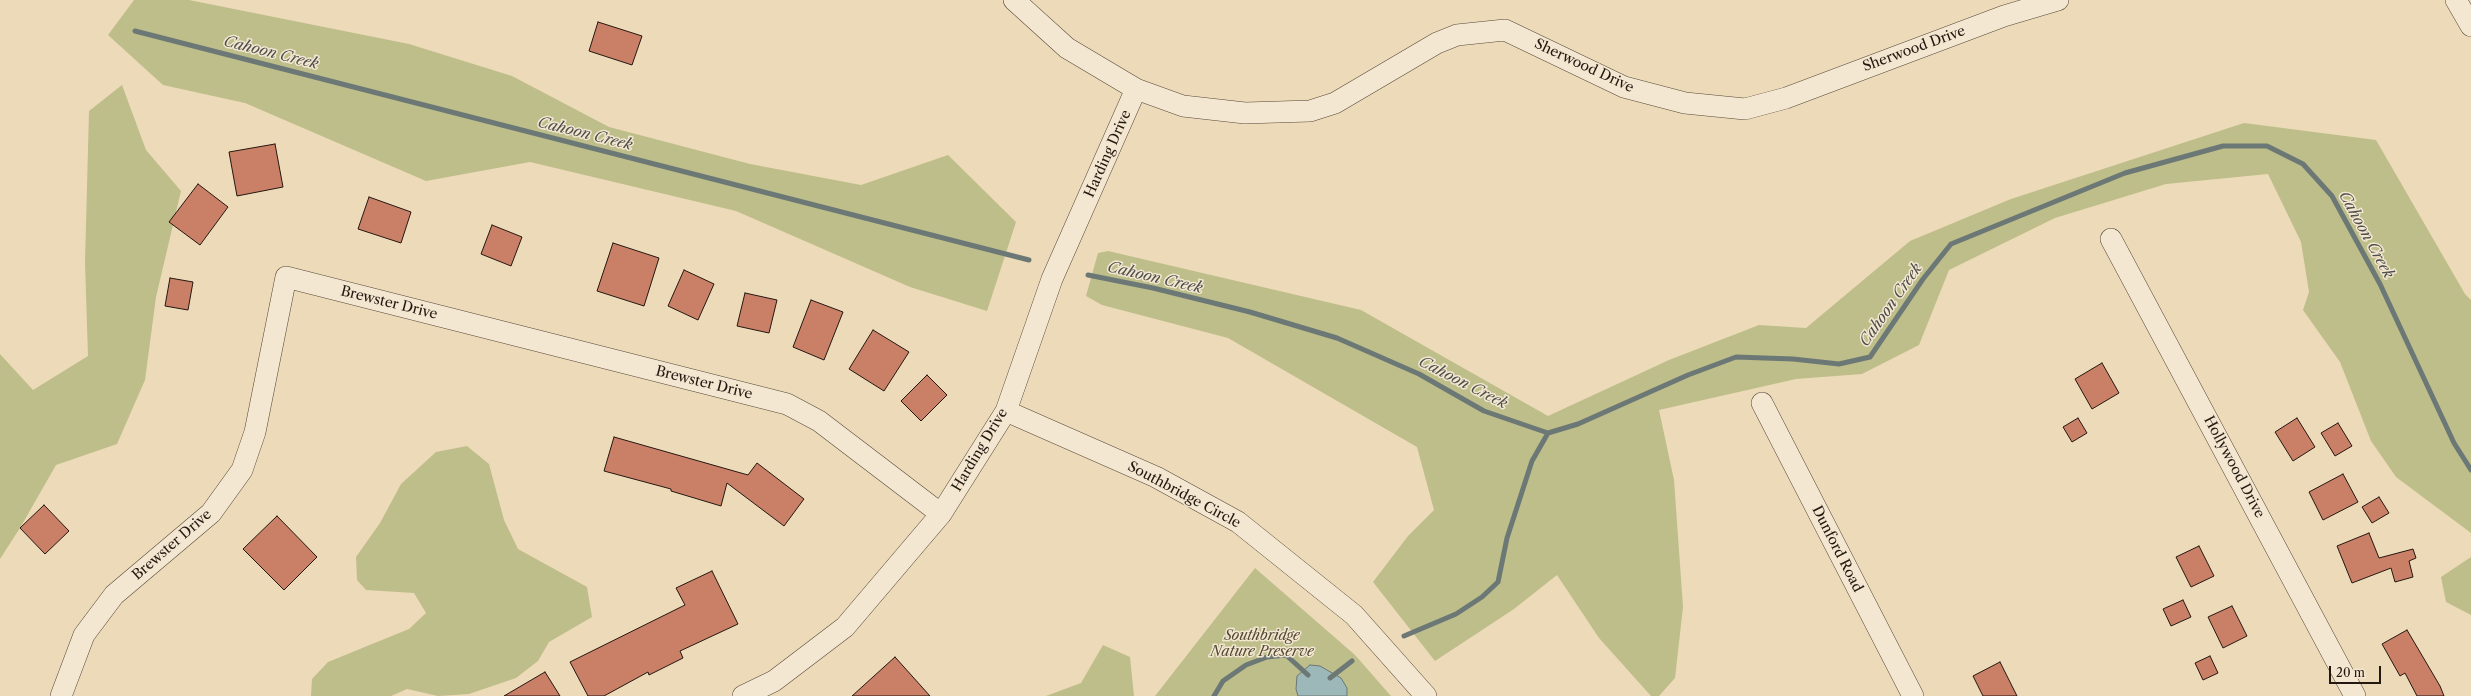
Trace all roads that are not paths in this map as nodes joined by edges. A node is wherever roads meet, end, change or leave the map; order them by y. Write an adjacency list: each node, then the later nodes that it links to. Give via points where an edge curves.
1 (1014, 0): 5 (street, Sherwood Drive, via 1067,48)
2 (2058, 0): 5 (street, Sherwood Drive, via 2004,16 1786,98 1745,109 1685,104 1624,87 1505,30 1457,35 1437,43 1335,103 1310,111 1245,113 1184,106)
3 (2456, 0): 4 (street)
4 (2471, 26)
5 (1136, 89): 8 (street, Harding Drive, via 1052,279)
6 (2111, 239): 14 (street, Hollywood Drive)
7 (1762, 403): 13 (street, Dunford Road)
8 (1006, 411): 9 (street, Harding Drive); 12 (street, Southbridge Circle, via 1156,477 1238,522 1354,615)
9 (941, 514): 10 (street, Brewster Drive, via 819,421 787,404 286,277 255,432 242,470 212,513 114,595 84,634); 11 (street, Harding Drive, via 844,627 774,681)
10 (61, 696)
11 (743, 696)
12 (1426, 696)
13 (1913, 696)
14 (2355, 696)

